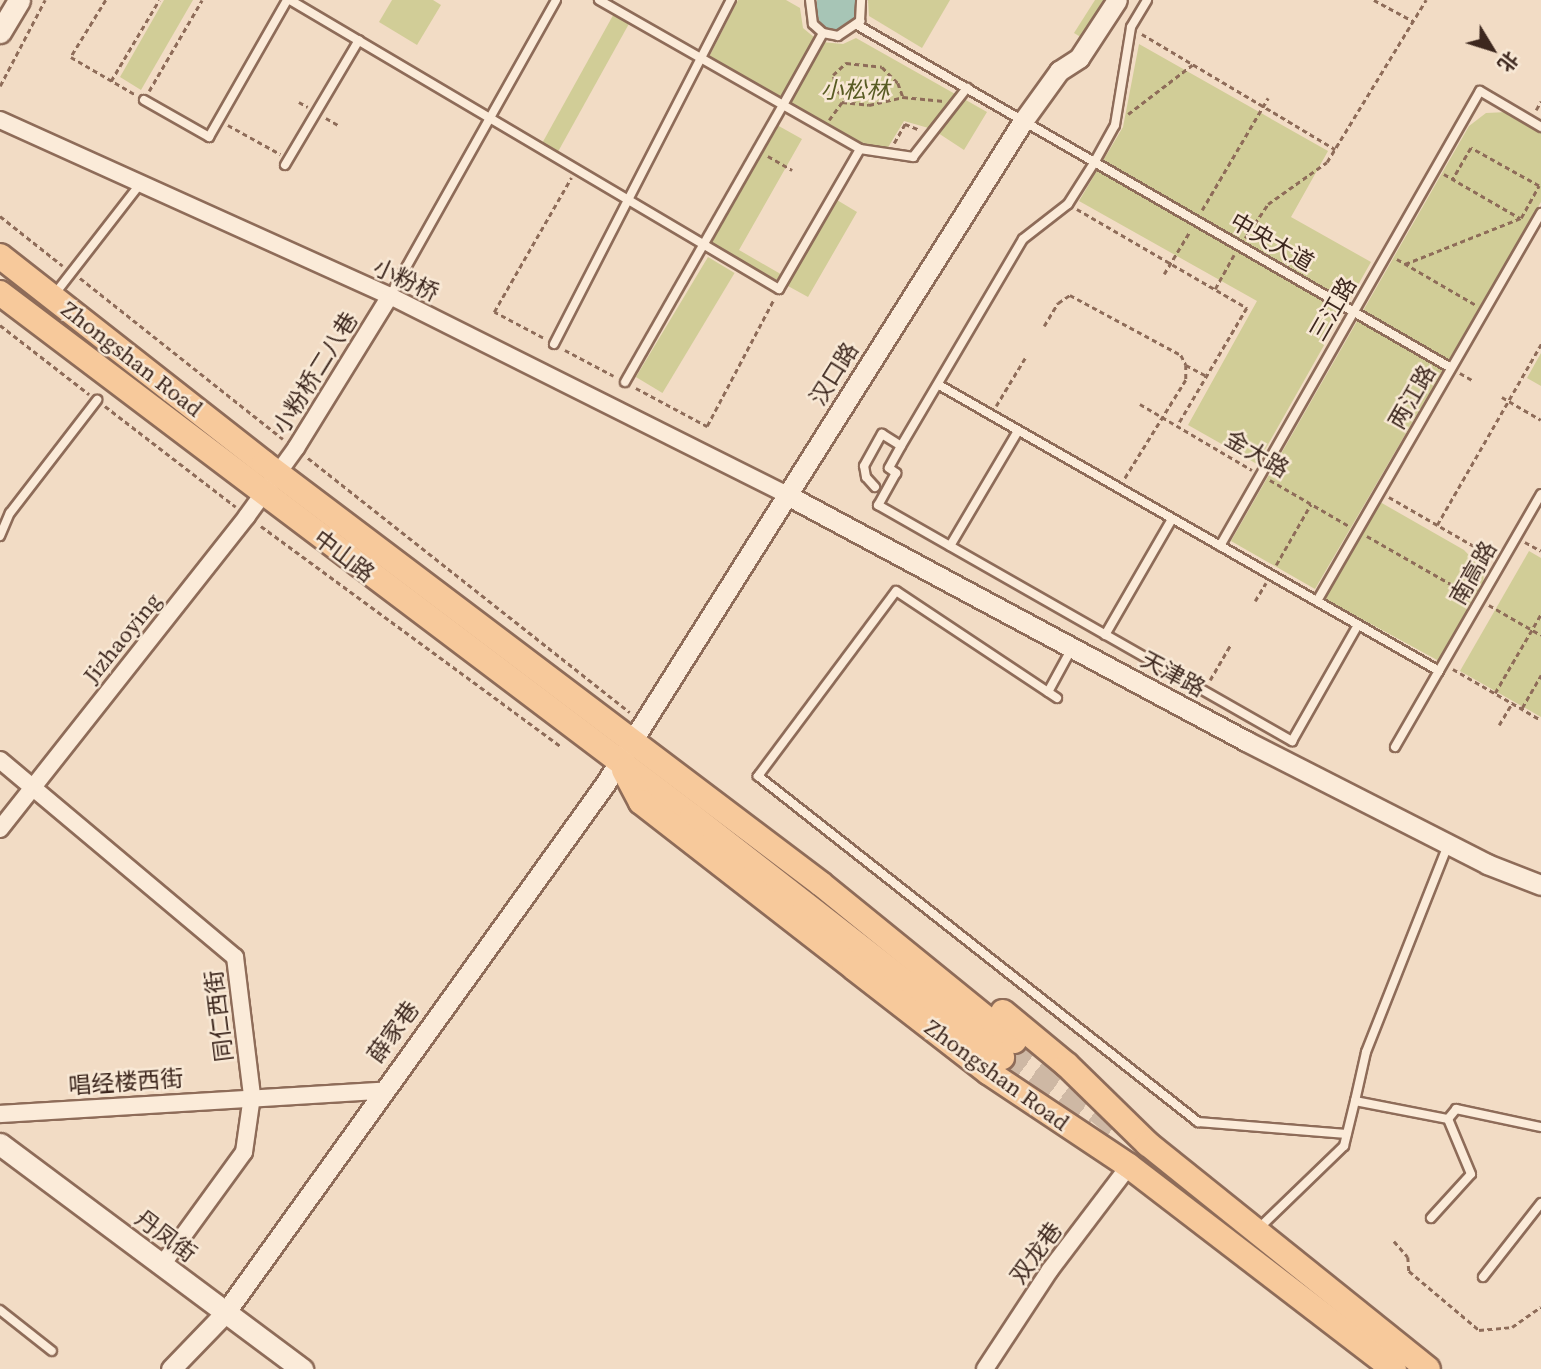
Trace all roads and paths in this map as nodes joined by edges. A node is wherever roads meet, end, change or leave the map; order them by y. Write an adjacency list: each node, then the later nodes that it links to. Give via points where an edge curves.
1 (19, 0): 18 (main road)
2 (45, 0): 25 (path)
3 (106, 0): 24 (path, via 71,57)
4 (159, 0): 24 (path)
5 (202, 0): 29 (path)
6 (289, 0): 21 (lane); 36 (lane)
7 (556, 0): 34 (lane)
8 (599, 0): 22 (lane)
9 (732, 0): 22 (lane)
10 (810, 0): 20 (lane, via 810,17)
11 (862, 0): 17 (lane)
12 (1117, 0): 37 (street, 汉口路, via 1079,58 1059,71)
13 (1147, 0): 19 (lane)
14 (1374, 0): 16 (path)
15 (1426, 0): 16 (path)
16 (1413, 21): 43 (path)
17 (857, 25): 20 (lane, via 843,35); 26 (lane, 中央大道)
18 (2, 26)
19 (1131, 27): 23 (path); 38 (lane)
20 (824, 33): 32 (lane)
21 (359, 40): 34 (lane); 46 (lane)
22 (702, 58): 32 (lane); 53 (lane)
23 (1193, 64): 33 (path); 38 (path)
24 (111, 81): 29 (path)
25 (0, 86)
26 (967, 88): 30 (lane); 37 (lane, 中央大道)
27 (903, 97): 30 (path); 31 (path, via 869,106); 31 (path, via 898,83 882,67 846,63 833,75 836,90)
28 (1268, 98): 33 (path)
29 (144, 100): 36 (lane, via 209,137)
30 (954, 102): 41 (lane)
31 (848, 103): 40 (path, via 842,102)
32 (783, 105): 40 (lane); 44 (lane)
33 (1263, 106): 43 (path); 58 (path)
34 (489, 117): 48 (lane); 71 (lane)
35 (0, 120): 52 (street, 小粉桥)
36 (219, 120): 46 (path)
37 (1023, 121): 47 (lane, 中央大道); 103 (street, 汉口路)
38 (1115, 125): 47 (lane)
39 (1541, 127): 49 (lane, 三江路, via 1480,91)
40 (824, 129): 42 (lane)
41 (933, 136): 45 (lane, via 914,157); 45 (path, via 905,124)
42 (860, 149): 45 (lane); 68 (lane)
43 (1335, 149): 61 (path, via 1327,162 1268,204)
44 (757, 150): 50 (path); 60 (lane)
45 (887, 155)
46 (287, 162)
47 (1094, 163): 54 (lane); 58 (lane, 中央大道)
48 (577, 169): 53 (lane); 78 (path, via 494,312)
49 (1436, 169): 51 (path); 62 (lane, 三江路)
50 (793, 170)
51 (1453, 179): 57 (path); 57 (path, via 1471,148 1539,186)
52 (140, 184): 66 (lane); 71 (street, 小粉桥)
53 (628, 200): 60 (lane); 78 (lane)
54 (1068, 204): 64 (path); 85 (lane, via 1023,239)
55 (1541, 213): 59 (lane, 两江路)
56 (0, 216): 66 (path)
57 (1521, 218): 59 (path); 65 (path)
58 (1196, 220): 61 (lane, 中央大道); 64 (path)
59 (1534, 226): 73 (lane, 两江路)
60 (704, 244): 68 (lane); 84 (lane)
61 (1240, 246): 69 (path); 74 (lane, 中央大道)
62 (1387, 254): 65 (path); 74 (lane, 三江路)
63 (0, 256): 72 (main road, Zhongshan Road)
64 (1171, 263): 67 (path); 69 (path)
65 (1405, 264): 73 (path)
66 (72, 272): 72 (lane); 96 (path)
67 (1164, 274)
68 (779, 289): 84 (path, via 707,426)
69 (1214, 289): 83 (path, via 1247,308)
70 (0, 292): 76 (lane)
71 (390, 296): 96 (street, 小粉桥二八巷); 103 (street, 小粉桥)
72 (52, 297): 97 (main road, Zhongshan Road)
73 (1485, 310): 82 (lane, 两江路)
74 (1354, 312): 82 (lane, 中央大道); 98 (lane, 三江路)
75 (0, 325): 87 (path)
76 (43, 326): 102 (main road)
77 (1044, 326): 81 (path, via 1058,303 1070,295 1181,355)
78 (554, 344): 84 (path)
79 (1541, 344): 88 (path)
80 (1025, 358): 90 (path)
81 (1186, 365): 83 (path); 91 (path, via 1186,380)
82 (1451, 368): 109 (lane, 两江路)
83 (1207, 376): 93 (path)
84 (625, 382)
85 (939, 386): 90 (lane); 95 (lane)
86 (1502, 397): 88 (path)
87 (97, 400): 106 (path); 110 (lane, via 10,513)
88 (1508, 401): 92 (path); 108 (path)
89 (1140, 404): 91 (path, 金大路)
90 (991, 415): 94 (lane)
91 (1163, 418): 93 (path, 金大路); 100 (path)
92 (1541, 420)
93 (1178, 426): 98 (path, 金大路)
94 (1018, 431): 100 (lane); 112 (lane)
95 (901, 446): 99 (lane, via 882,434 864,466); 112 (lane, via 888,468 896,473 878,505)
96 (296, 448): 97 (street, 小粉桥二八巷); 138 (path)
97 (271, 468): 102 (street, Jizhaoying); 143 (main road, Zhongshan Road)
98 (1261, 475): 105 (path, 金大路); 113 (lane, 三江路)
99 (875, 487)
100 (1119, 488): 107 (lane)
101 (1541, 494): 116 (lane, 南高路)
102 (262, 495): 106 (street, Jizhaoying); 143 (lane)
103 (787, 495): 128 (street, 天津路); 143 (street, 汉口路)
104 (1390, 498): 108 (path)
105 (1311, 504): 109 (path, 金大路); 117 (path)
106 (247, 516): 141 (path); 146 (street, Jizhaoying)
107 (1172, 519): 113 (lane); 125 (lane)
108 (1437, 525): 116 (path)
109 (1357, 531): 119 (lane, 两江路)
110 (0, 536)
111 (1366, 536): 120 (path)
112 (950, 546): 125 (lane)
113 (1220, 546): 117 (lane)
114 (1532, 546): 115 (path)
115 (1541, 551)
116 (1502, 562): 120 (lane, 南高路)
117 (1270, 575): 118 (path); 119 (lane)
118 (1255, 601)
119 (1317, 601): 123 (lane)
120 (1483, 602): 130 (lane, 南高路)
121 (1493, 607): 124 (path)
122 (1541, 614): 124 (path)
123 (1358, 625): 130 (lane); 132 (lane, via 1292,741)
124 (1532, 629): 126 (path); 134 (path)
125 (1105, 635): 132 (lane)
126 (1541, 635)
127 (1231, 643): 132 (path)
128 (1072, 648): 133 (lane); 148 (street, 天津路)
129 (1450, 668): 134 (path)
130 (1439, 671): 142 (lane, 南高路)
131 (1541, 675): 137 (path)
132 (1204, 691)
133 (1048, 692): 135 (lane); 156 (lane, via 896,591 758,776 1198,1122)
134 (1495, 694): 136 (path)
135 (1057, 698)
136 (1512, 703): 137 (path); 140 (path)
137 (1521, 709): 139 (path)
138 (635, 715)
139 (1541, 720)
140 (1499, 725)
141 (561, 746)
142 (1395, 747)
143 (625, 751): 143 (main road, via 821,884 1008,1049 692,816); 145 (street, 汉口路); 158 (lane, via 641,802 988,1072); 161 (main road, via 676,759 903,930 1067,1065 1148,1144)
144 (0, 760): 146 (street, 同仁西街)
145 (605, 784): 150 (street, 薛家巷)
146 (32, 787): 147 (street, Jizhaoying); 151 (street, 同仁西街, via 235,957)
147 (0, 829)
148 (1448, 845): 149 (street, 天津路); 152 (lane, via 1366,1052)
149 (1541, 885)
150 (381, 1091): 151 (street, 唱经楼西街); 167 (street, 薛家巷)
151 (252, 1096): 153 (street, 唱经楼西街); 163 (street, 同仁西街, via 244,1152)
152 (1354, 1101): 154 (lane); 156 (lane)
153 (0, 1114)
154 (1448, 1119): 155 (lane, via 1456,1109); 160 (lane, via 1471,1174)
155 (1541, 1127)
156 (1347, 1134): 161 (lane, via 1345,1146)
157 (0, 1144): 163 (main road, 丹凤街)
158 (1129, 1166): 171 (street, 双龙巷); 172 (lane)
159 (1541, 1203): 164 (lane)
160 (1431, 1218)
161 (1256, 1231): 173 (main road)
162 (1394, 1241): 165 (path, via 1408,1256 1409,1271 1479,1330 1512,1327)
163 (162, 1265): 167 (main road, 丹凤街)
164 (1483, 1277)
165 (1541, 1307)
166 (0, 1310): 168 (lane)
167 (225, 1313): 169 (street, 薛家巷); 170 (main road, 丹凤街)
168 (52, 1350)
169 (171, 1369)
170 (302, 1369)
171 (985, 1369)
172 (1394, 1369)
173 (1428, 1369)

